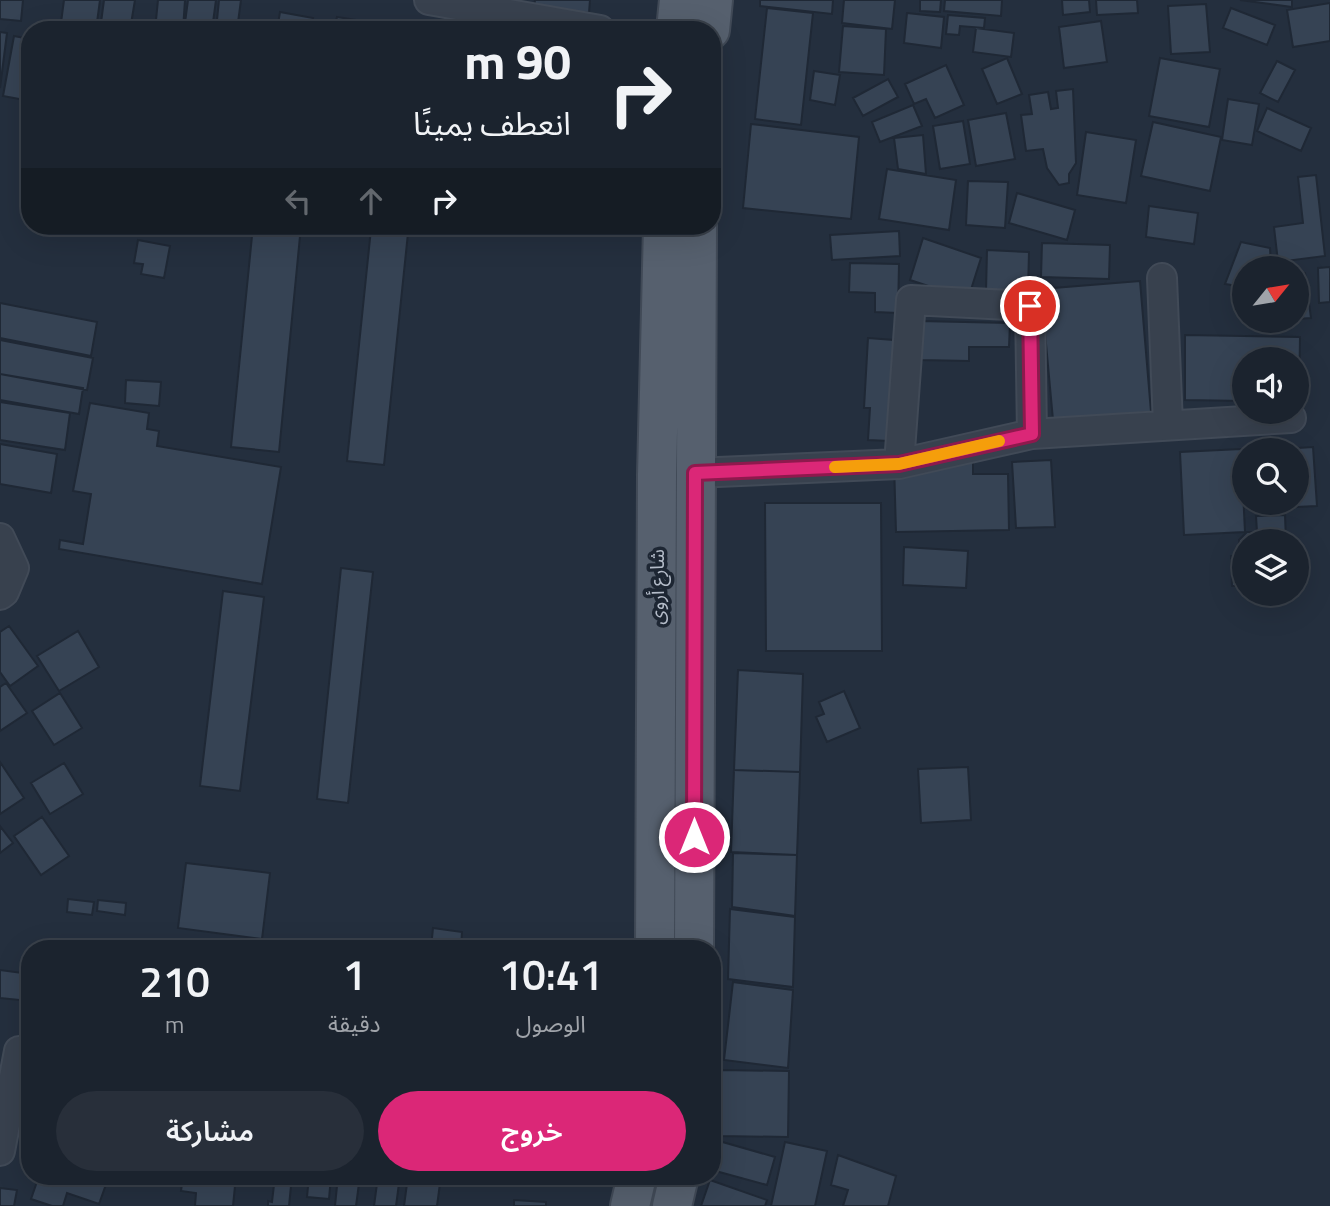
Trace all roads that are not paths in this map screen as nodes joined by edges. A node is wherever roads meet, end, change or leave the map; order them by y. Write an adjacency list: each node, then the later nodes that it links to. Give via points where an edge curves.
1 (429, 0): 4 (street)
2 (679, 0): 5 (main road)
3 (713, 0): 6 (main road)
4 (549, 21)
5 (677, 21)
6 (711, 21)
7 (663, 235): 15 (main road, شارع أروى)
8 (697, 235): 14 (main road, شارع أروى)
9 (1162, 278): 11 (street)
10 (1232, 421): 11 (street)
11 (1168, 425): 12 (street)
12 (1032, 434): 13 (street); 13 (street, via 1030,306 911,300)
13 (899, 464): 14 (street)
14 (695, 473): 15 (main road); 19 (main road, شارع أروى)
15 (657, 475): 18 (main road, شارع أروى)
16 (0, 538): 17 (street, via 14,568)
17 (0, 595)
18 (655, 940)
19 (694, 940)
20 (16, 1051): 21 (street)
21 (2, 1120): 22 (street)
22 (0, 1151)
23 (635, 1185): 25 (main road)
24 (677, 1185): 26 (main road)
25 (630, 1206)
26 (672, 1206)

